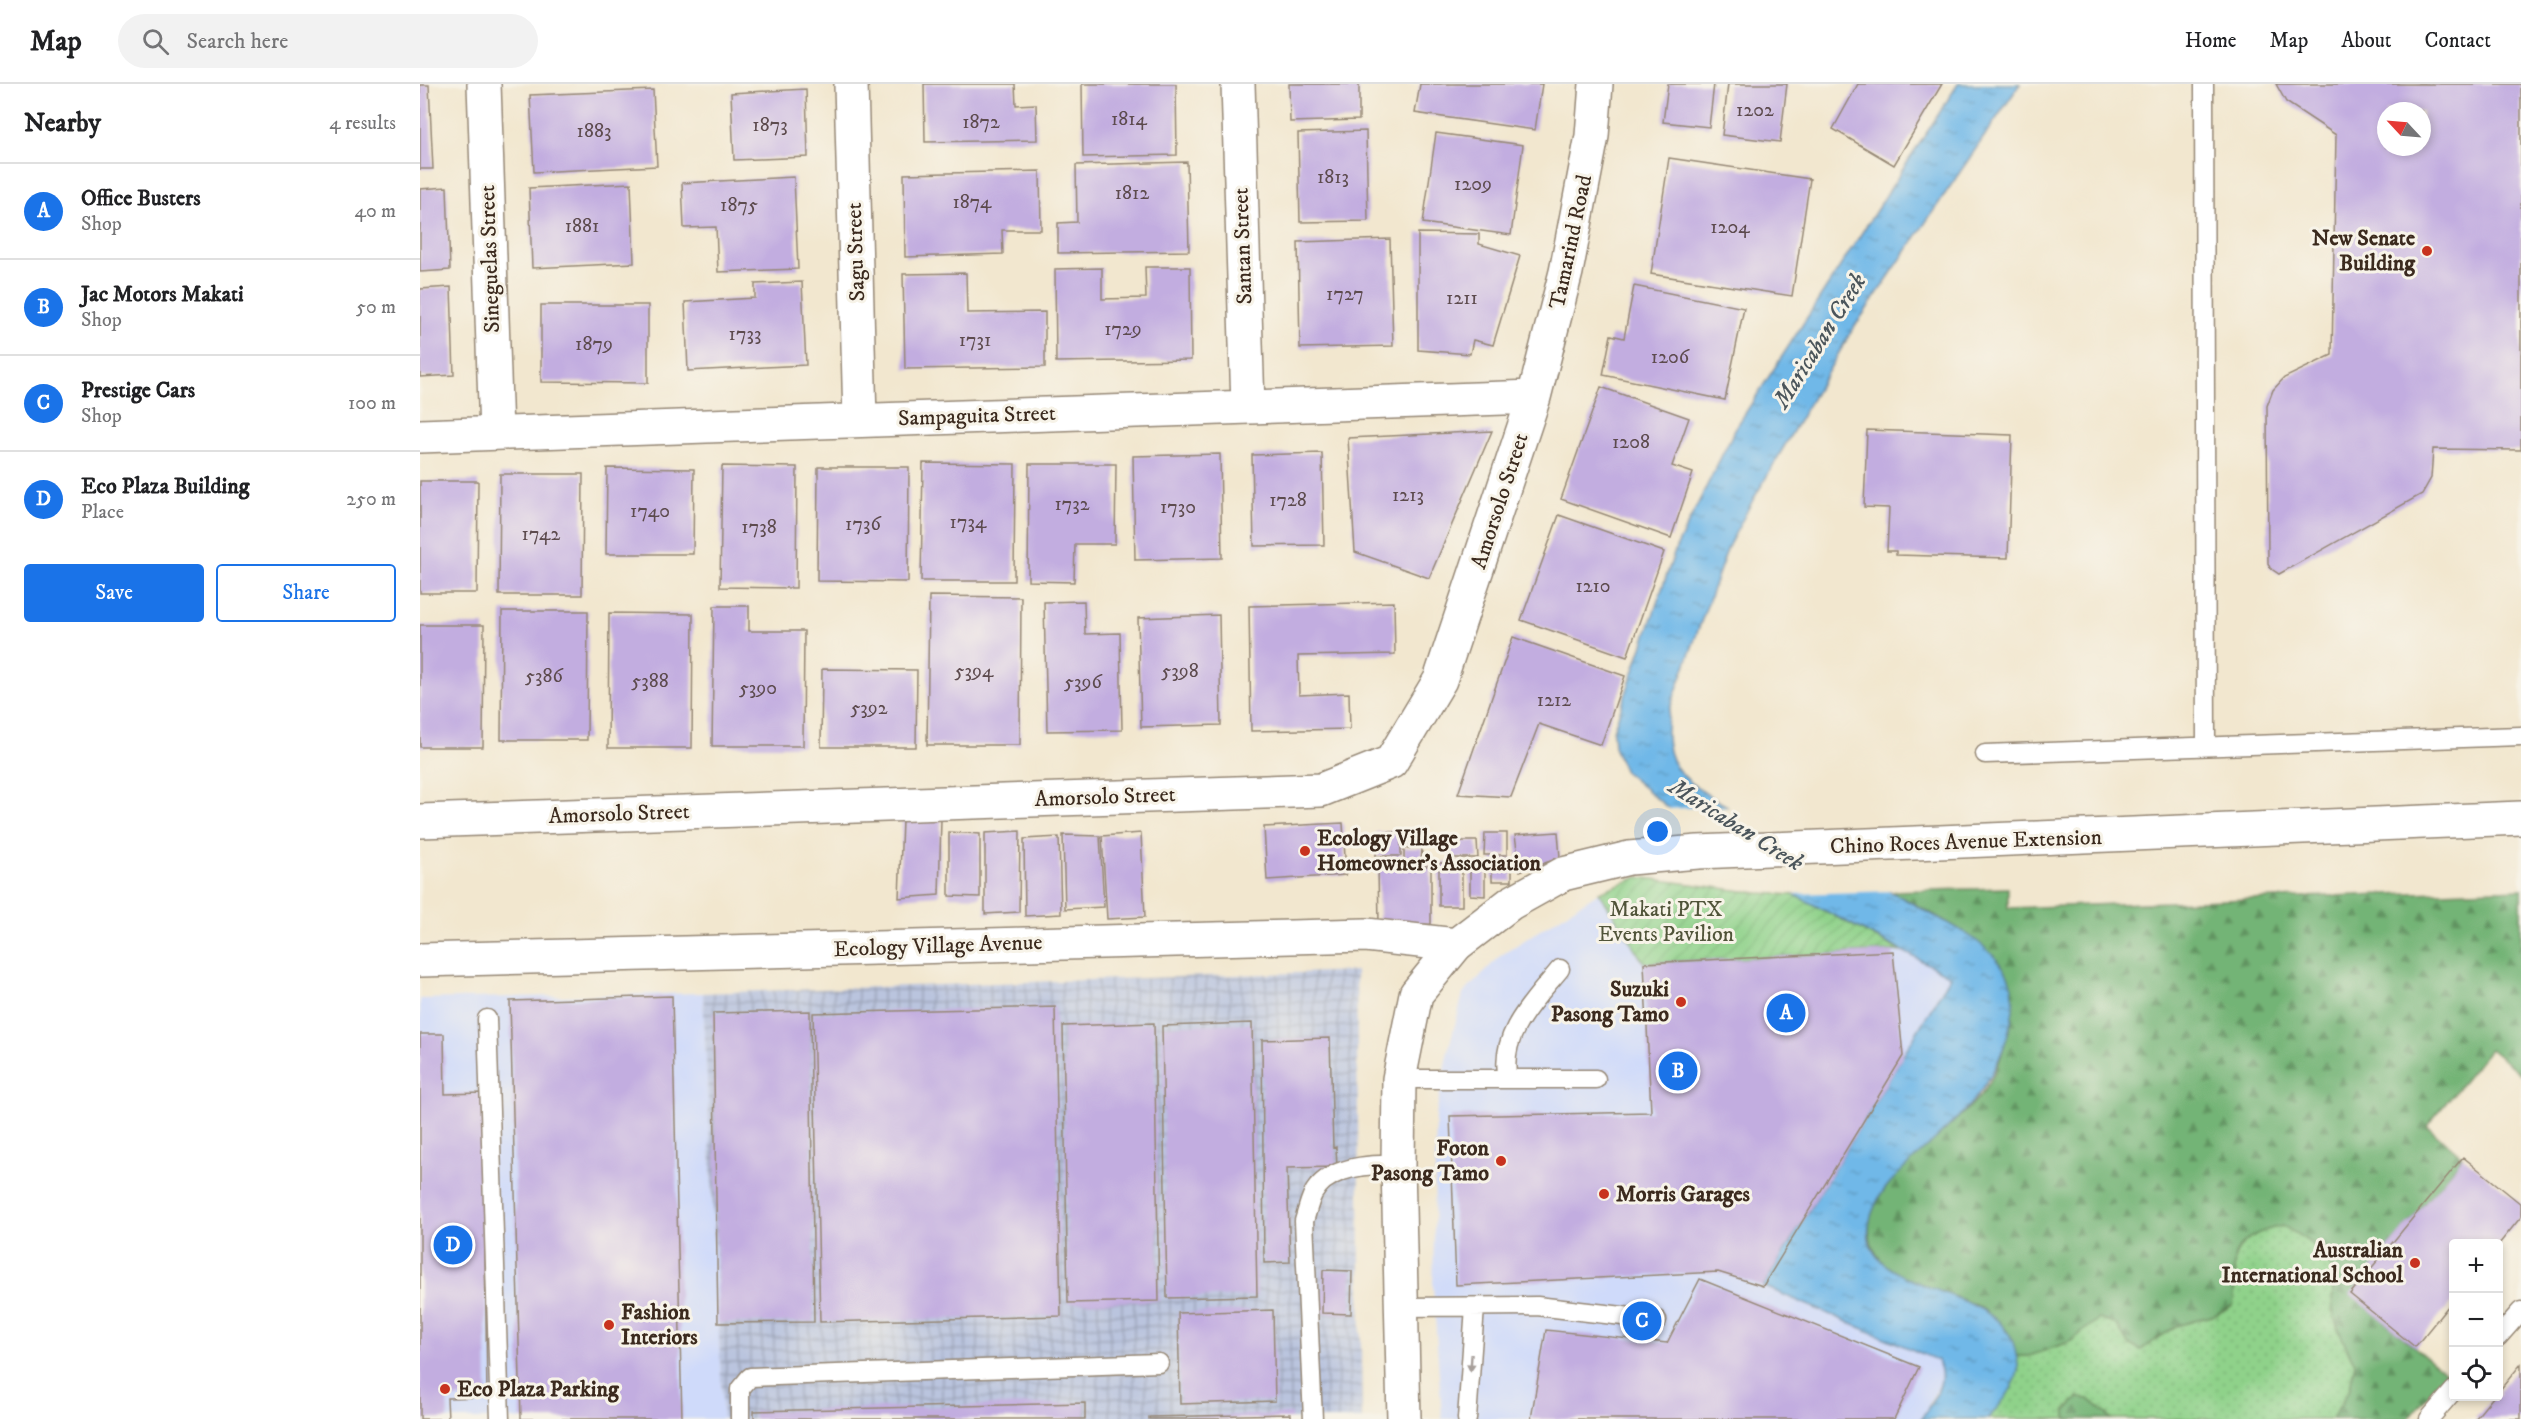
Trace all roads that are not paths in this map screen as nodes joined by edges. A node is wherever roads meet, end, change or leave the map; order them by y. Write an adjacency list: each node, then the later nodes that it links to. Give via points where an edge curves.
1 (484, 84): 9 (street, Sineguelas Street)
2 (851, 84): 8 (street, Sagu Street)
3 (1238, 84): 7 (street, Santan Street)
4 (1596, 84): 6 (street, Tamarind Road, via 1592,136 1566,272)
5 (2204, 84): 12 (lane)
6 (1534, 397): 7 (street, Sampaguita Street); 15 (street, Amorsolo Street, via 1440,680 1391,762 1321,790)
7 (1248, 407): 8 (street, Sampaguita Street)
8 (860, 420): 9 (street, Sampaguita Street)
9 (496, 433): 10 (street, Sampaguita Street)
10 (420, 436)
11 (2521, 736): 12 (lane)
12 (2206, 746): 13 (lane)
13 (1985, 754)
14 (2521, 818): 16 (street, Chino Roces Avenue Extension, via 1629,858 1563,874 1511,903)
15 (420, 821)
16 (1456, 945): 17 (street, Ecology Village Avenue, via 1366,935); 20 (street, Chino Roces Avenue Extension, via 1416,994)
17 (420, 960)
18 (1560, 969): 21 (lane, via 1524,1012 1512,1035 1506,1050)
19 (487, 1019): 31 (lane)
20 (1399, 1079): 21 (lane); 23 (street, Chino Roces Avenue Extension)
21 (1508, 1079): 22 (lane)
22 (1596, 1079)
23 (1398, 1165): 24 (street, Chino Roces Avenue Extension); 33 (lane, via 1362,1165 1335,1174 1314,1192 1304,1221)
24 (1401, 1307): 25 (lane); 34 (street, Chino Roces Avenue Extension)
25 (1475, 1307): 27 (lane, via 1537,1306); 35 (lane, one-way to 35)
26 (2521, 1311): 28 (lane)
27 (1657, 1320)
28 (2503, 1332)
29 (1158, 1363): 32 (lane, via 750,1377 740,1389)
30 (2449, 1396): 36 (lane)
31 (500, 1419)
32 (740, 1419)
33 (1313, 1419)
34 (1404, 1419)
35 (1467, 1419)
36 (2429, 1419)

